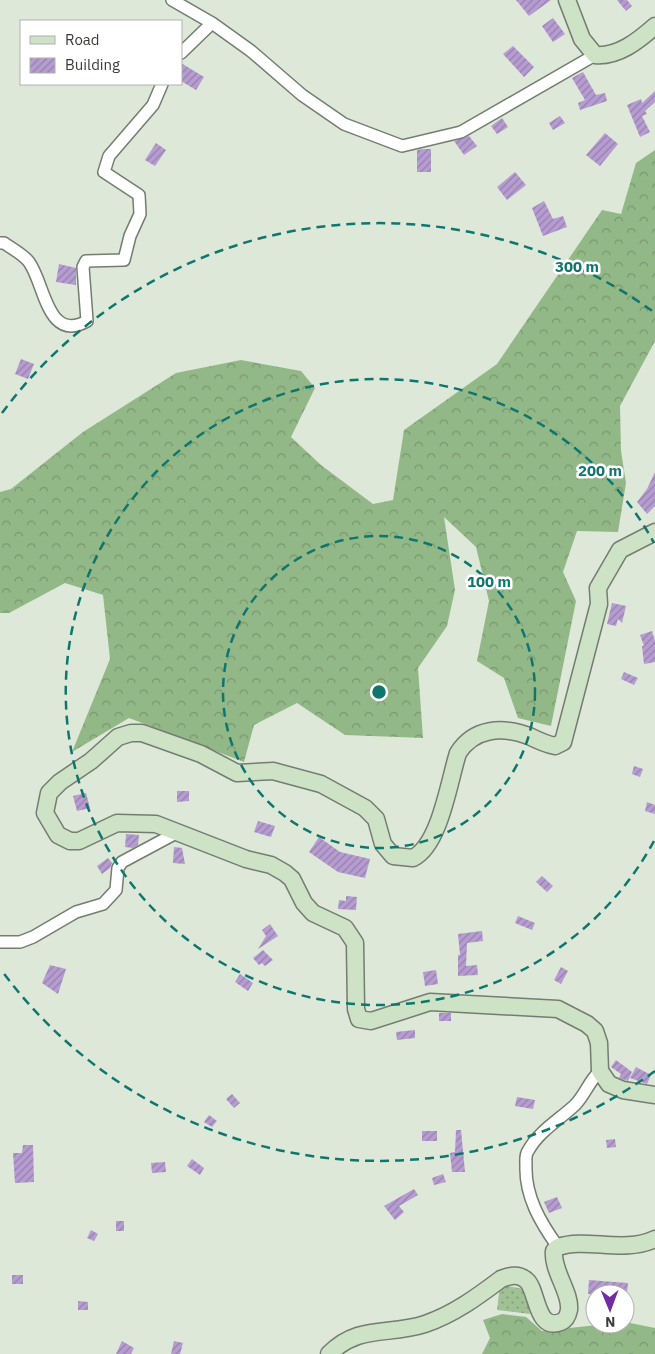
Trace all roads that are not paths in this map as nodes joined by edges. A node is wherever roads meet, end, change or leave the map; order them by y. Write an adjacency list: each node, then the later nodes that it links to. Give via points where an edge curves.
1 (172, 0): 3 (street)
2 (567, 0): 6 (main road, via 582,39)
3 (212, 23): 5 (street); 6 (street, via 344,124 402,146 461,132)
4 (655, 26): 6 (main road, via 639,40 617,52)
5 (182, 52)
6 (595, 55)
7 (162, 85): 8 (street, via 153,105 104,166 108,177 139,196 140,214 124,260 86,260 83,267 87,321 78,326 57,321 29,261)
8 (0, 243)
9 (655, 532): 10 (main road, via 620,550 598,588 599,604 563,742 555,746 509,730 490,730 464,743 458,753 435,831 421,854 404,859 393,856 383,844 376,819 365,808 321,784 273,772 237,773 201,754 142,733 118,737 60,782 49,793 45,803 49,822 58,835 70,840 79,841 117,823 156,824)
10 (178, 832): 11 (street, via 122,862 118,868 116,890 103,904 76,912 20,942); 12 (main road, via 246,859 272,865 292,879 313,914 345,928 355,943 359,1019 372,1021 430,1002 558,1009 587,1024 595,1032 599,1043)
11 (0, 942)
12 (600, 1071): 13 (main road, via 609,1084 622,1090); 15 (street, via 577,1103 539,1136 526,1152 531,1201)
13 (655, 1095)
14 (655, 1239): 15 (main road, via 630,1246)
15 (558, 1247): 16 (main road, via 554,1251 554,1261 569,1305 568,1316 562,1321 554,1323 545,1319 529,1283 518,1276 510,1276 451,1314 398,1331 355,1335)
16 (329, 1354)

